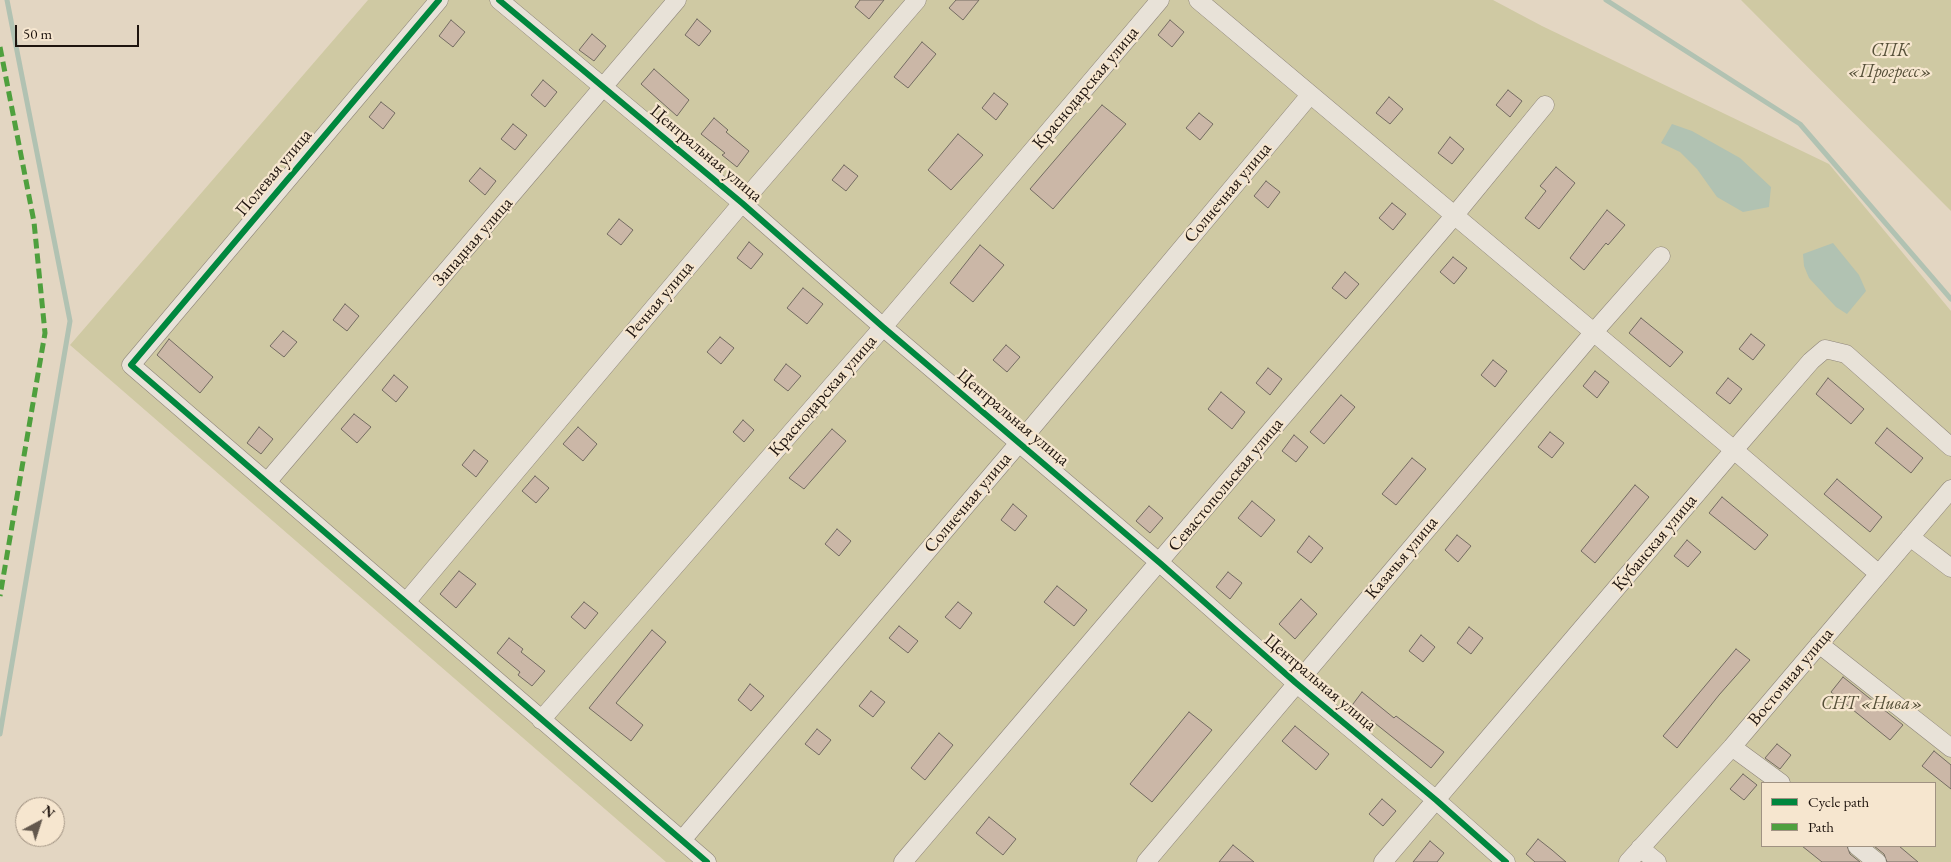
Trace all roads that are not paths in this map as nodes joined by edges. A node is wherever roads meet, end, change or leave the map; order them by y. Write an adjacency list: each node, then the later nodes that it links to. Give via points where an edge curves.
1 (439, 0): 18 (street, Полевая улица, via 131,365)
2 (499, 0): 7 (street, Центральная улица)
3 (677, 0): 7 (street, Западная улица)
4 (917, 0): 10 (street, Речная улица)
5 (1160, 0): 13 (street, Краснодарская улица)
6 (1198, 0): 8 (street)
7 (604, 89): 10 (street, Центральная улица); 18 (street, Западная улица)
8 (1310, 95): 11 (street); 15 (street, Солнечная улица)
9 (1545, 105): 11 (street, Севастопольская улица)
10 (742, 203): 13 (street, Центральная улица); 24 (street, Речная улица)
11 (1454, 216): 14 (street); 21 (street, Севастопольская улица)
12 (1661, 256): 14 (street, Казачья улица)
13 (883, 327): 15 (street, Центральная улица); 27 (street, Краснодарская улица)
14 (1593, 333): 17 (street); 26 (street, Казачья улица)
15 (1019, 443): 21 (street, Центральная улица); 32 (street, Солнечная улица)
16 (1951, 447): 17 (street, Кубанская улица, via 1846,354 1824,350 1810,361)
17 (1734, 450): 23 (street); 31 (street, Кубанская улица)
18 (267, 482): 24 (street)
19 (1951, 490): 20 (street, Восточная улица)
20 (1910, 537): 22 (street); 23 (street, Восточная улица)
21 (1160, 563): 26 (street, Центральная улица); 36 (street, Севастопольская улица)
22 (1951, 568)
23 (1879, 574): 25 (street, Восточная улица)
24 (406, 602): 27 (street)
25 (1819, 644): 28 (street, Восточная улица); 29 (street)
26 (1296, 683): 31 (street, Центральная улица); 37 (street, Казачья улица)
27 (541, 720): 32 (street)
28 (1732, 747): 30 (street); 34 (street, Восточная улица)
29 (1951, 748)
30 (1780, 782)
31 (1436, 800): 38 (street, Кубанская улица); 39 (street, Центральная улица)
32 (682, 840): 35 (street)
33 (1858, 847): 42 (street)
34 (1640, 848): 40 (street, Восточная улица); 41 (street)
35 (707, 862)
36 (903, 862)
37 (1146, 862)
38 (1383, 862)
39 (1506, 862)
40 (1628, 862)
41 (1657, 862)
42 (1877, 862)

